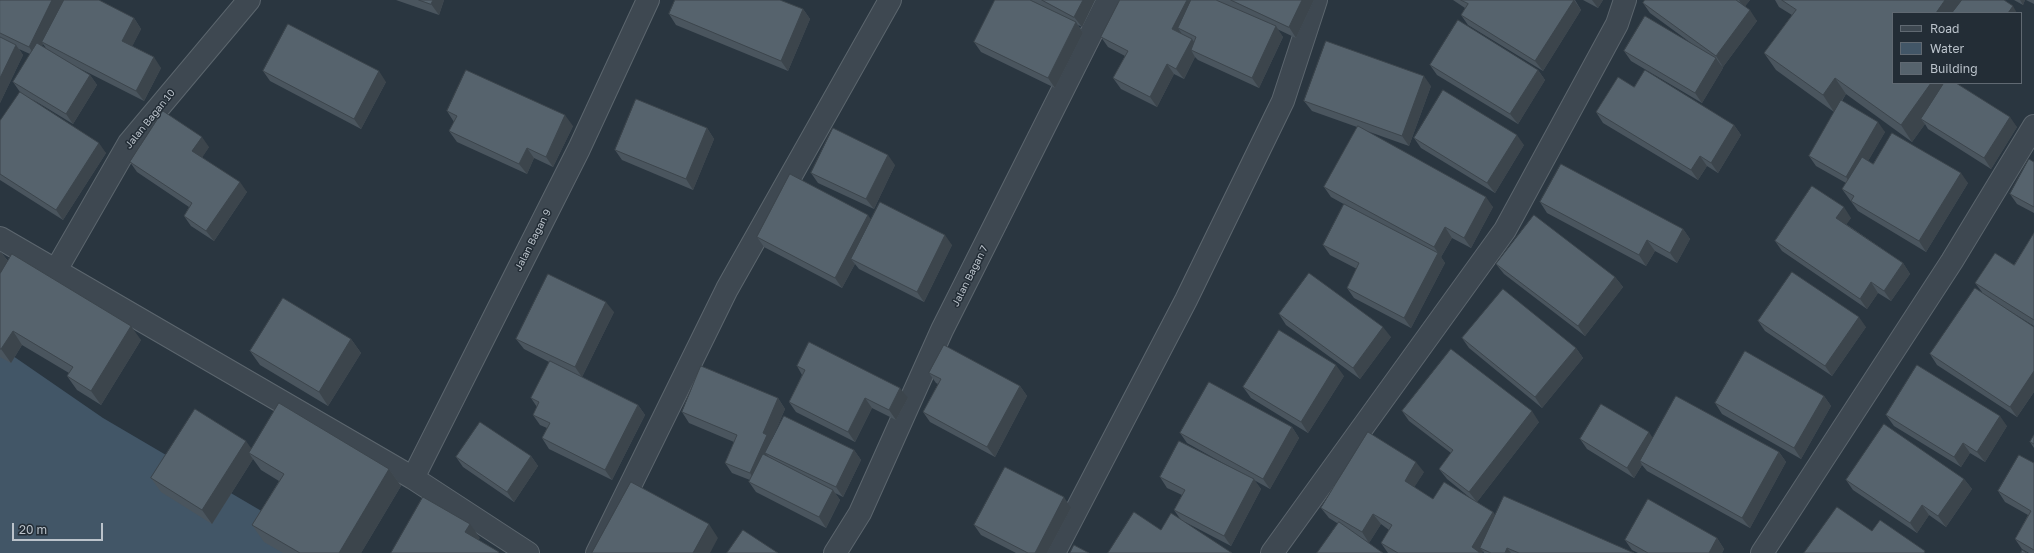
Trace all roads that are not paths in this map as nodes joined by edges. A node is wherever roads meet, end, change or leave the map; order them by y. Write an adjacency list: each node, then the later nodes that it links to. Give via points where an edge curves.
1 (249, 0): 9 (street, Jalan Bagan 10, via 129,143)
2 (648, 0): 10 (street, Jalan Bagan 9, via 576,156)
3 (890, 0): 12 (street, via 727,289)
4 (1108, 0): 13 (street, Jalan Bagan 7, via 942,330 860,513)
5 (1316, 0): 14 (street, via 1283,101 1186,300)
6 (1625, 0): 15 (street, via 1617,24 1505,230)
7 (2034, 126): 16 (street, via 1952,261)
8 (0, 238): 9 (street)
9 (56, 270): 10 (street)
10 (413, 478): 11 (street)
11 (528, 553)
12 (597, 553)
13 (835, 553)
14 (1054, 553)
15 (1272, 553)
16 (1762, 553)

